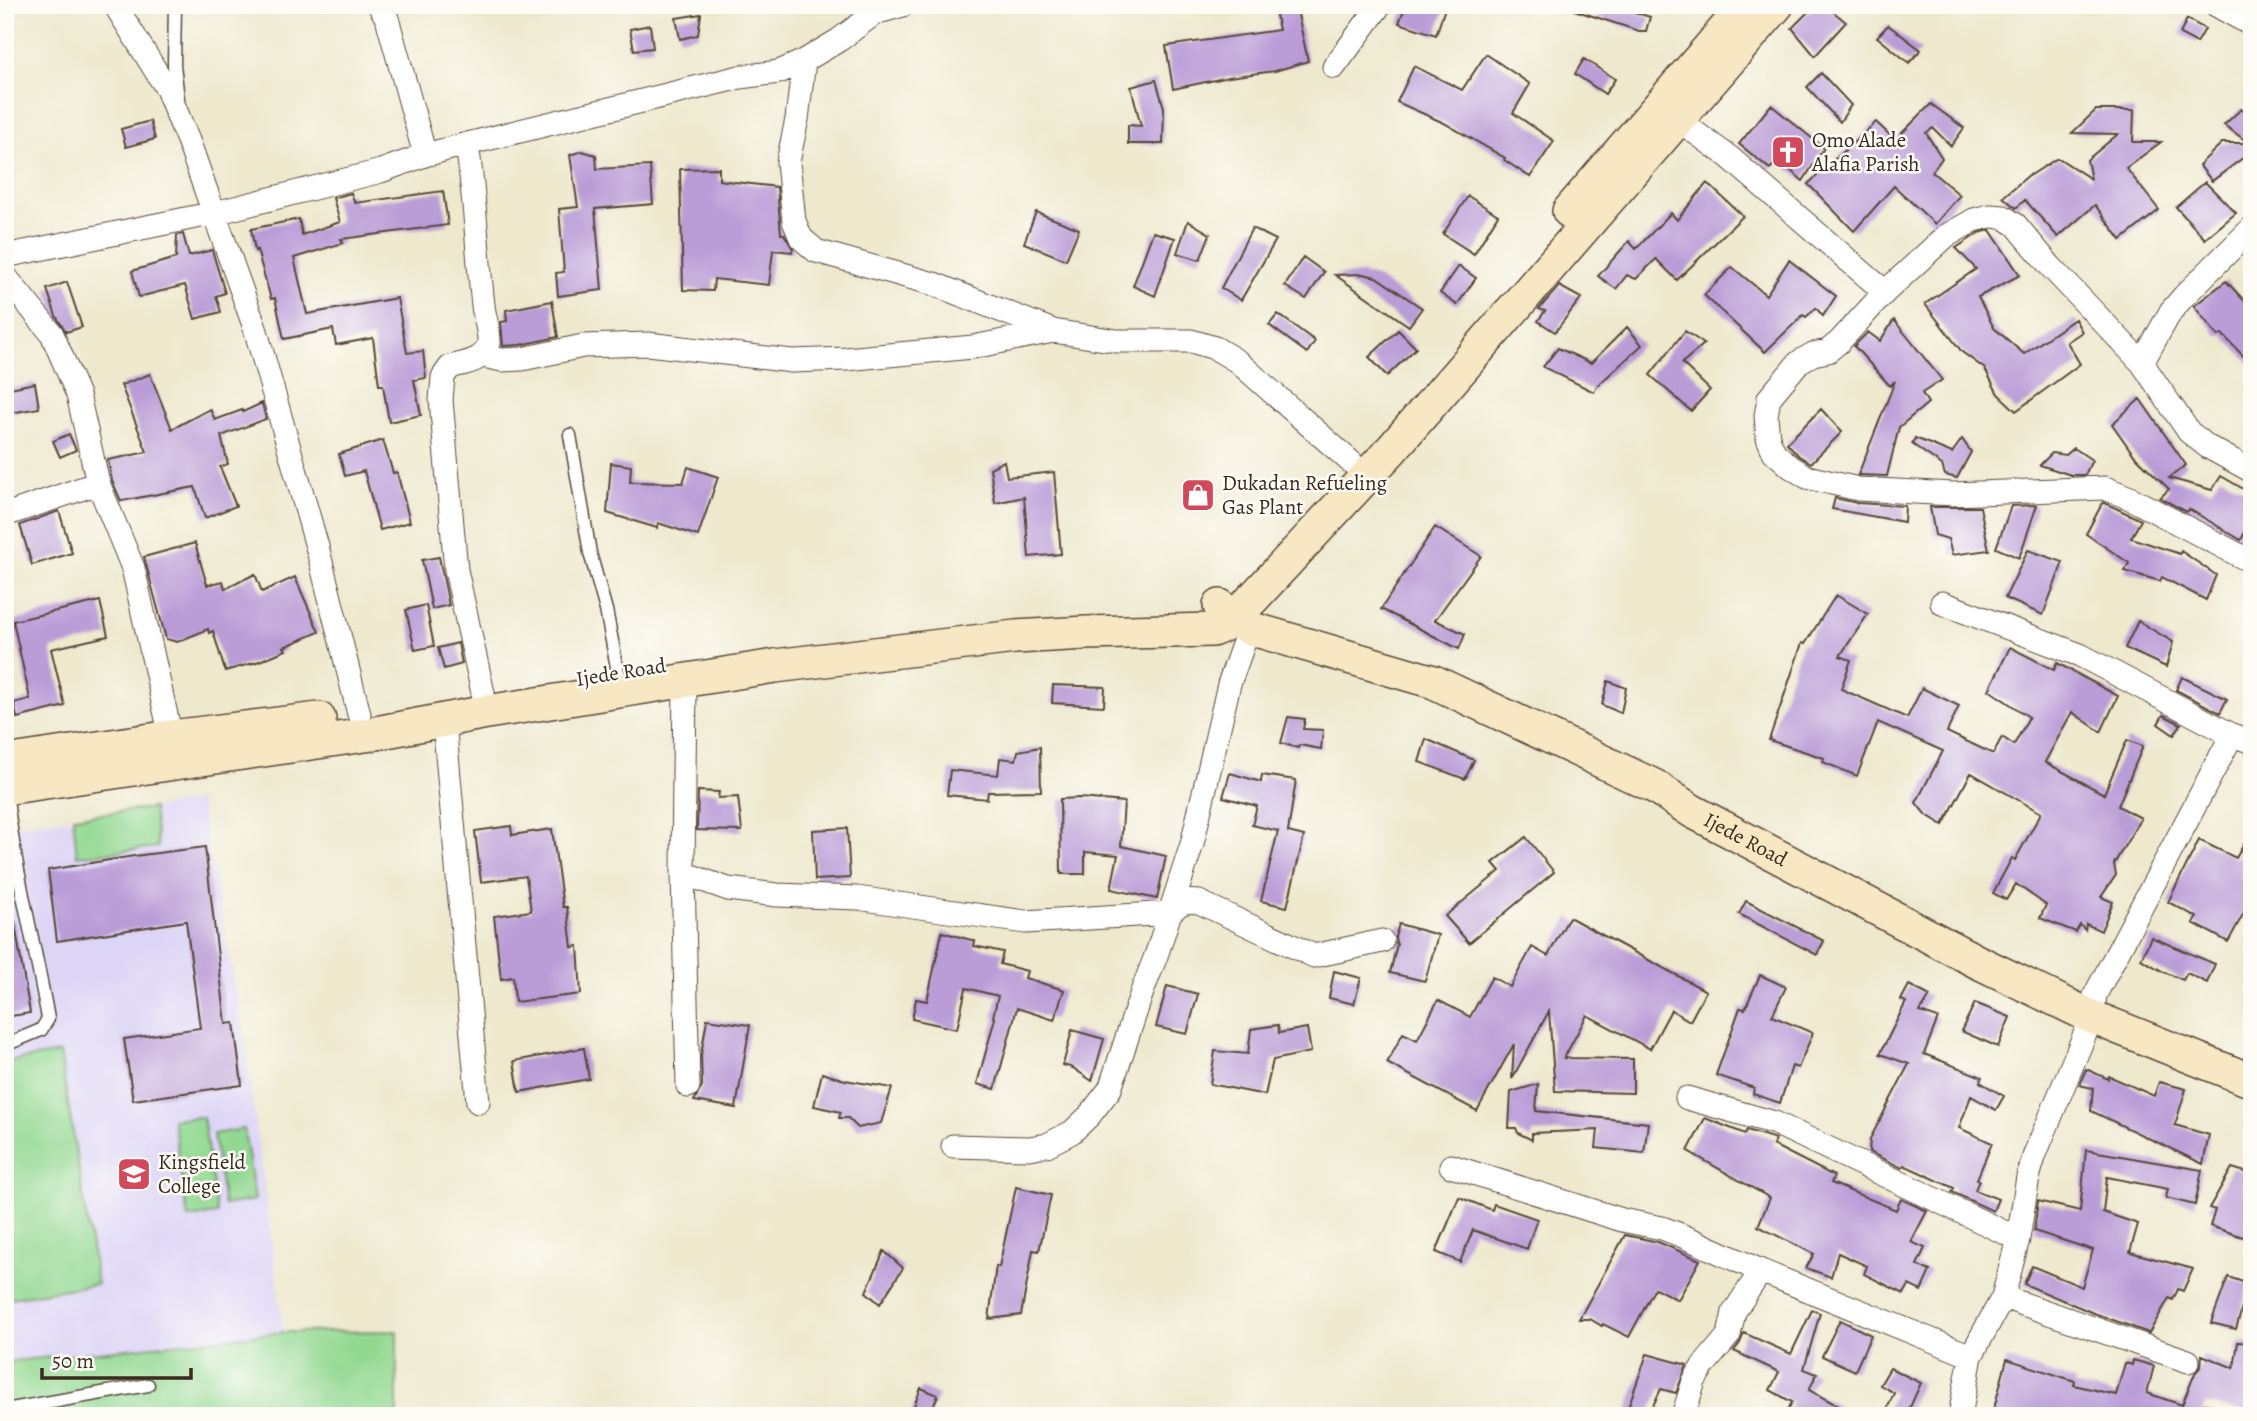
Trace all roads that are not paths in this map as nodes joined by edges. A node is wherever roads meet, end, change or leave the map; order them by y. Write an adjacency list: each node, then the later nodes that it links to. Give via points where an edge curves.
1 (115, 5): 13 (street, via 167,89)
2 (175, 5): 13 (lane)
3 (379, 5): 16 (street, via 387,18)
4 (903, 5): 9 (street)
5 (1380, 5): 12 (street)
6 (1746, 5): 26 (main road)
7 (1777, 5): 14 (main road)
8 (2216, 5): 10 (street)
9 (874, 9): 11 (street, via 839,40)
10 (2252, 25)
11 (804, 61): 15 (street, via 779,72 740,77); 22 (street, via 788,162 794,221 801,238 816,251 934,284)
12 (1334, 67)
13 (179, 119): 17 (street)
14 (1678, 120): 21 (street, via 1729,157); 32 (main road, via 1392,449)
15 (467, 144): 16 (street); 23 (street, via 489,343)
16 (425, 155): 17 (street, via 381,171)
17 (215, 213): 19 (street); 36 (street, via 256,328)
18 (2252, 228): 24 (street, via 2171,311)
19 (5, 256)
20 (5, 276): 28 (street, via 52,334 78,396)
21 (1885, 292): 24 (street, via 1946,236 1974,220 2004,217); 30 (street, via 1828,351 1799,362 1769,398 1768,438 1774,452 1791,467 1807,477 1858,489 1953,494 2105,488)
22 (1053, 331): 23 (street, via 973,348 846,359 792,361 648,344 583,346 522,359); 26 (street, via 1117,341 1191,341 1215,348 1237,361)
23 (483, 356): 35 (street, via 450,367 443,377 441,400 456,570)
24 (2142, 363): 27 (street, via 2189,432)
25 (570, 435): 33 (lane, via 590,552)
26 (1353, 463): 32 (main road)
27 (2252, 471)
28 (98, 483): 29 (street); 38 (street, via 133,568)
29 (5, 515)
30 (2252, 562)
31 (1942, 603): 39 (street, via 2080,655)
32 (1234, 618): 33 (main road, Ijede Road, via 1192,610 1008,618 768,647); 34 (main road, Ijede Road, via 1212,630 1014,638 775,666); 42 (street, via 1229,684 1192,844); 44 (main road, Ijede Road, via 1434,682 1654,786 1692,811 1976,961)
33 (622, 682): 34 (main road, Ijede Road); 35 (main road, Ijede Road); 37 (main road, Ijede Road)
34 (685, 682): 41 (street)
35 (483, 693): 36 (main road, Ijede Road)
36 (359, 715): 38 (main road, Ijede Road)
37 (444, 721): 40 (main road, Ijede Road, via 365,735); 49 (street)
38 (171, 737): 40 (main road, Ijede Road)
39 (2242, 738): 44 (street, via 2095,995)
40 (7, 775): 45 (lane, via 10,830 48,1019 41,1030)
41 (683, 873): 42 (street, via 728,889 857,898 1026,922); 47 (street)
42 (1170, 913): 43 (street, via 1181,902 1199,902 1314,956); 50 (street, via 1110,1089 1089,1116 1072,1132 1029,1148)
43 (1382, 941)
44 (2092, 1017): 46 (main road, Ijede Road); 52 (street, via 2035,1154)
45 (5, 1045)
46 (2252, 1081)
47 (688, 1086)
48 (1687, 1098): 52 (street, via 1775,1123)
49 (478, 1102)
50 (953, 1146)
51 (1451, 1166): 53 (street, via 1622,1220 1662,1228)
52 (2018, 1239): 54 (street)
53 (1762, 1271): 55 (street); 59 (street, via 1734,1312 1729,1335 1693,1381)
54 (2003, 1297): 55 (street); 56 (street)
55 (1971, 1356): 60 (street)
56 (2188, 1361)
57 (148, 1385): 58 (lane)
58 (5, 1410)
59 (1683, 1416)
60 (1960, 1416)

